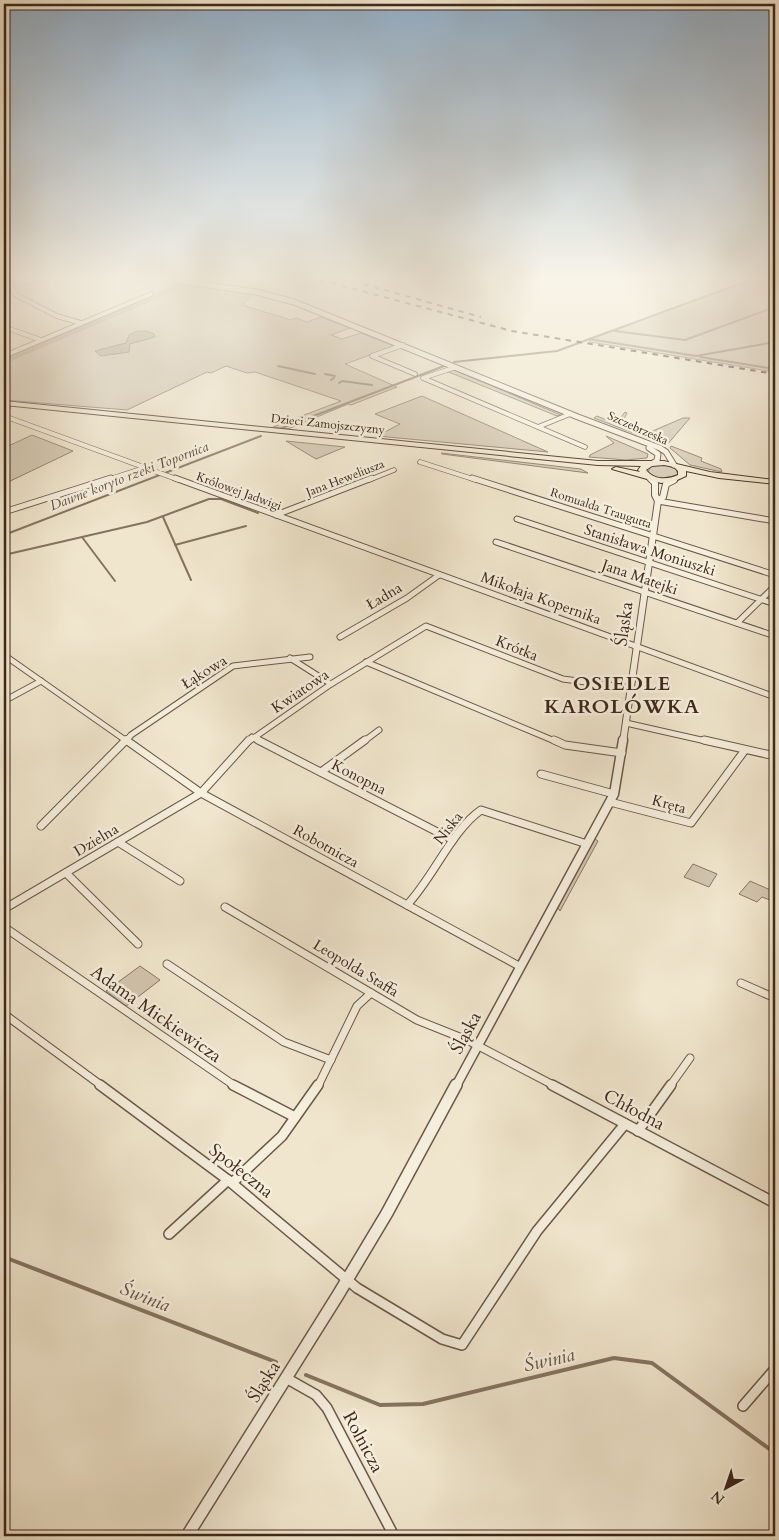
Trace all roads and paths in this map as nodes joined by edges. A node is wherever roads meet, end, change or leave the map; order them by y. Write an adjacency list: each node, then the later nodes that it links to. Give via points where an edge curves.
1 (384, 352): 4 (street, via 372,356)
2 (420, 352): 3 (street, Szczebrzeska)
3 (456, 367): 6 (street, Szczebrzeska); 9 (street, via 423,378)
4 (414, 374)
5 (5, 408): 12 (main road, Dzieci Zamojszczyzny, via 607,463); 16 (main road, Dzieci Zamojszczyzny, via 610,469)
6 (570, 414): 8 (street, Szczebrzeska); 9 (street)
7 (4, 416): 14 (street, Królowej Jadwigi)
8 (586, 420): 12 (street, Szczebrzeska, via 653,449 658,456 657,461); 13 (street, Szczebrzeska, via 660,448)
9 (538, 427): 10 (street)
10 (585, 448)
11 (420, 462): 25 (street, Romualda Traugutta)
12 (651, 464): 13 (main road, Dzieci Zamojszczyzny); 16 (main road, via 642,470)
13 (676, 466): 17 (main road, via 683,474); 18 (main road, Szczebrzeska, via 712,475)
14 (144, 468): 21 (street); 22 (street, Królowej Jadwigi)
15 (394, 470): 22 (street, Jana Heweliusza)
16 (648, 477): 17 (main road, Dzieci Zamojszczyzny); 20 (street, Śląska, via 655,482)
17 (675, 480): 19 (main road, via 706,479); 20 (street, Śląska, via 666,484 663,497)
18 (775, 482)
19 (775, 487)
20 (658, 501): 24 (street); 25 (street, Śląska)
21 (4, 512)
22 (276, 515): 28 (street, Królowej Jadwigi)
23 (517, 519): 27 (street, Stanisława Moniuszki)
24 (775, 521)
25 (653, 536): 27 (street, Śląska); 29 (street, Romualda Traugutta)
26 (496, 542): 31 (street, Jana Matejki)
27 (649, 563): 31 (street, Śląska); 32 (street, Stanisława Moniuszki)
28 (439, 575): 37 (street, Ładna, via 407,598); 38 (street, Mikołaja Kopernika)
29 (775, 575)
30 (775, 586): 32 (street)
31 (645, 592): 34 (street, Jana Matejki); 38 (street, Śląska)
32 (761, 600): 33 (street, Stanisława Moniuszki); 34 (street)
33 (775, 604)
34 (737, 623): 36 (street, Jana Matejki)
35 (426, 626): 42 (street, Kwiatowa); 45 (street, Krótka, via 563,679)
36 (775, 636)
37 (340, 637)
38 (637, 647): 45 (street, Śląska); 46 (street, Mikołaja Kopernika)
39 (4, 655): 43 (street, Robotnicza)
40 (310, 657): 41 (street)
41 (290, 658): 44 (street); 51 (street, Łąkowa, via 233,666)
42 (366, 662): 44 (street, Kwiatowa); 55 (street, via 565,745)
43 (41, 682): 47 (street); 51 (street, Robotnicza)
44 (331, 684): 50 (street, Kwiatowa)
45 (631, 688): 48 (street, Śląska)
46 (775, 696)
47 (4, 701)
48 (626, 723): 53 (street); 55 (street, Śląska)
49 (379, 730): 52 (street)
50 (252, 738): 57 (street, Konopna); 59 (street, Kwiatowa)
51 (126, 740): 59 (street, Robotnicza); 61 (street)
52 (354, 748): 54 (street); 57 (street)
53 (745, 750): 56 (street); 60 (street, Kręta, via 691,823)
54 (362, 751)
55 (622, 753): 60 (street, Śląska)
56 (775, 756)
57 (321, 772): 62 (street, Konopna)
58 (541, 774): 60 (street, Kręta)
59 (201, 793): 63 (street, Dzielna); 67 (street, Robotnicza)
60 (612, 798): 64 (street, Śląska)
61 (41, 826)
62 (453, 840): 64 (street, Niska, via 479,809); 67 (street, Niska)
63 (118, 842): 65 (street, Dzielna); 66 (street)
64 (587, 844): 73 (street, Śląska)
65 (66, 873): 69 (street, Dzielna); 71 (street)
66 (180, 880)
67 (407, 905): 73 (street, Robotnicza)
68 (225, 906): 75 (street, Leopolda Staffa)
69 (4, 909)
70 (4, 928): 81 (street, Adama Mickiewicza, via 237,1088)
71 (138, 944)
72 (167, 964): 80 (street, via 284,1042)
73 (519, 966): 78 (street, Śląska)
74 (741, 983): 76 (street)
75 (371, 993): 78 (street, Leopolda Staffa, via 422,1023); 80 (street, via 357,1006)
76 (775, 998)
77 (4, 1014): 84 (street, Społeczna)
78 (477, 1046): 82 (street, Chłodna); 87 (street, Śląska)
79 (690, 1058): 83 (street)
80 (331, 1060): 81 (street, via 317,1088)
81 (295, 1117): 84 (street, via 282,1136)
82 (625, 1124): 83 (street, Chłodna); 87 (street, Społeczna, via 537,1231 462,1345 442,1340)
83 (638, 1131): 85 (street, Chłodna)
84 (230, 1181): 86 (street); 87 (street, Społeczna)
85 (775, 1204)
86 (169, 1234)
87 (347, 1280): 89 (street, Śląska)
88 (775, 1369): 90 (street)
89 (286, 1378): 91 (street, Śląska); 92 (street, Rolnicza, via 316,1395 327,1408)
90 (742, 1406)
91 (187, 1536)
92 (394, 1536)

